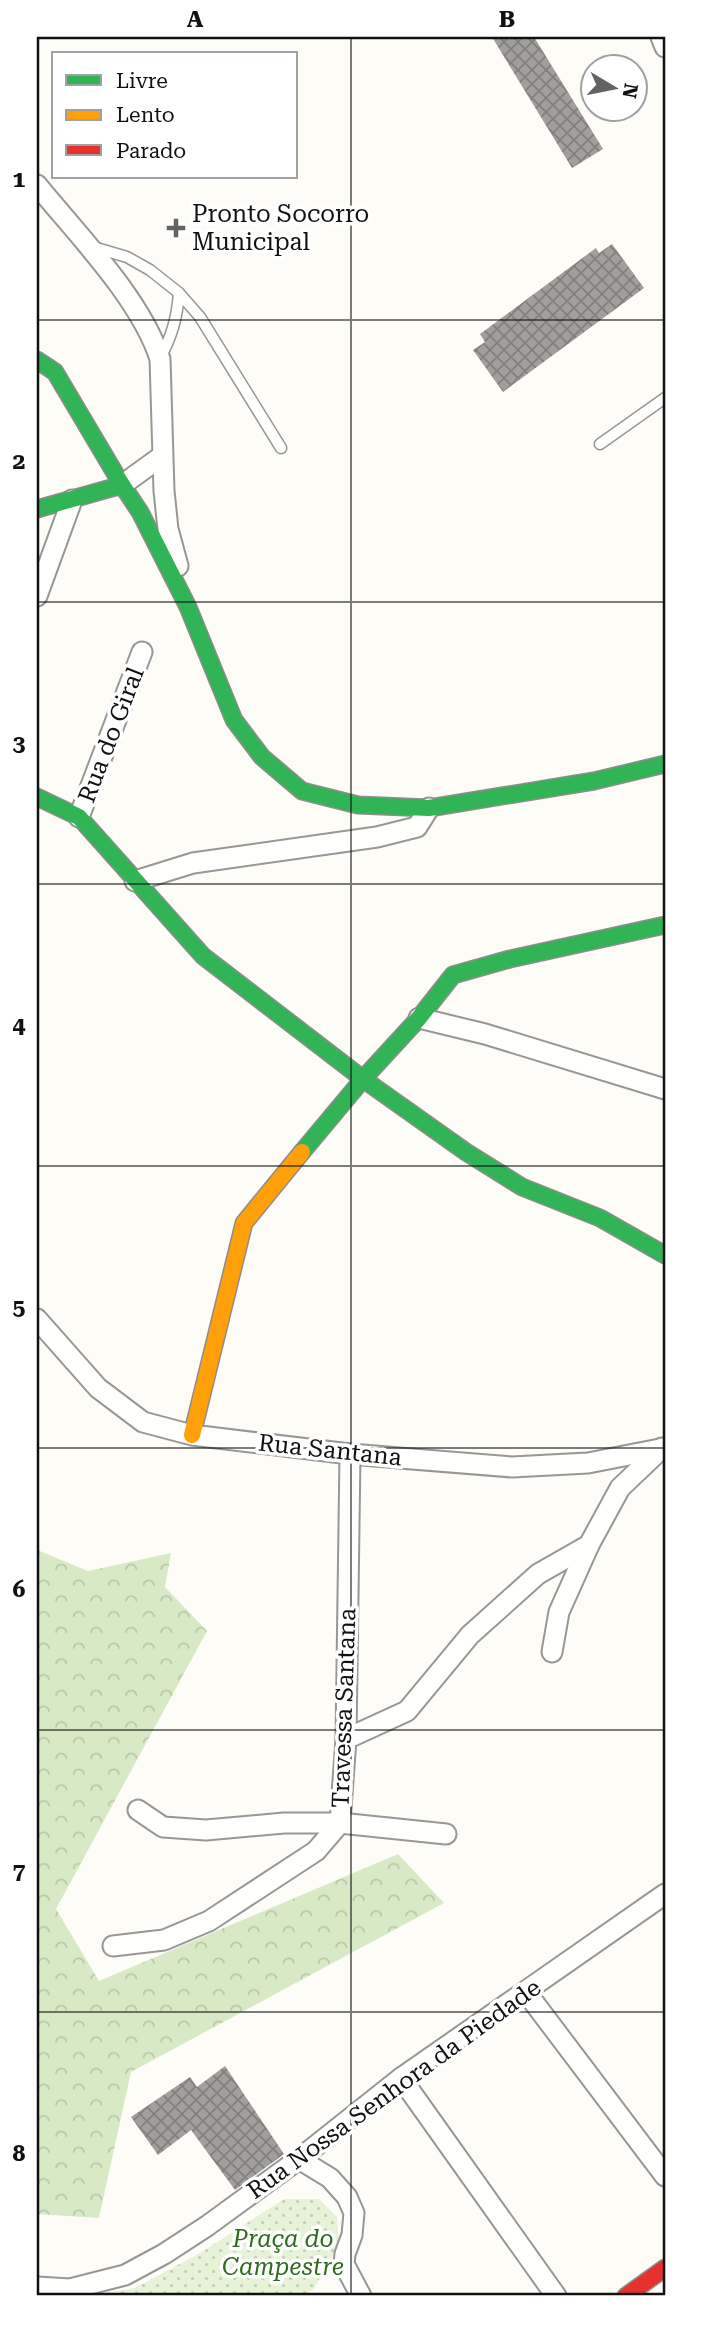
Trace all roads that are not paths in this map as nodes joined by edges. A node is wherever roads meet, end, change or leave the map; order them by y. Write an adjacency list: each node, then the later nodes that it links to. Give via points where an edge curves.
1 (661, 37): 2 (street)
2 (665, 47)
3 (37, 185): 4 (street)
4 (86, 244): 5 (lane, via 127,257); 7 (street, via 130,301)
5 (178, 293): 7 (lane, via 177,319); 12 (lane, via 200,317)
6 (37, 347): 9 (street)
7 (160, 359): 13 (street)
8 (37, 360): 9 (street)
9 (55, 372): 14 (street)
10 (665, 398): 11 (lane)
11 (600, 444)
12 (281, 448)
13 (162, 456): 14 (street); 18 (street, via 168,529)
14 (122, 485): 15 (street); 18 (street, via 141,512)
15 (72, 500): 16 (street); 17 (street)
16 (37, 509)
17 (37, 596)
18 (188, 607): 22 (street, via 234,720 262,757 302,791 358,805)
19 (142, 652): 23 (street, Rua do Giral)
20 (665, 764): 22 (street, via 594,781)
21 (37, 797): 23 (street)
22 (429, 808): 24 (street, via 417,827 377,837 193,863)
23 (79, 817): 24 (street)
24 (135, 881): 27 (street, via 203,956)
25 (665, 925): 26 (street, via 453,975)
26 (419, 1018): 27 (street); 28 (street)
27 (363, 1079): 29 (street, via 523,1187 600,1218); 31 (street, via 244,1223)
28 (665, 1089)
29 (665, 1255)
30 (37, 1319): 31 (street, Rua Santana, via 98,1388 144,1422)
31 (191, 1435): 33 (street, Rua Santana)
32 (664, 1448): 33 (street, Rua Santana, via 588,1462 512,1467); 34 (street, via 620,1489)
33 (351, 1454): 36 (street, Travessa Santana)
34 (589, 1545): 35 (street, via 559,1612); 36 (street, via 538,1574 470,1635 407,1711)
35 (552, 1652)
36 (346, 1739): 38 (street, Travessa Santana)
37 (138, 1810): 38 (street, via 163,1827 206,1830)
38 (340, 1823): 39 (street); 41 (street, Travessa Santana, via 316,1852 209,1921 164,1940)
39 (446, 1835)
40 (662, 1902): 42 (street, Rua Nossa Senhora da Piedade)
41 (113, 1946)
42 (526, 1992): 43 (street, Rua Nossa Senhora da Piedade); 45 (street)
43 (401, 2078): 44 (street, Rua Nossa Senhora da Piedade); 49 (street)
44 (299, 2159): 47 (street, Rua Nossa Senhora da Piedade, via 207,2226 125,2275 71,2289); 48 (street, via 330,2178 354,2213 344,2263)
45 (665, 2176)
46 (665, 2268): 50 (street)
47 (37, 2287)
48 (354, 2294)
49 (556, 2296)
50 (626, 2296)

